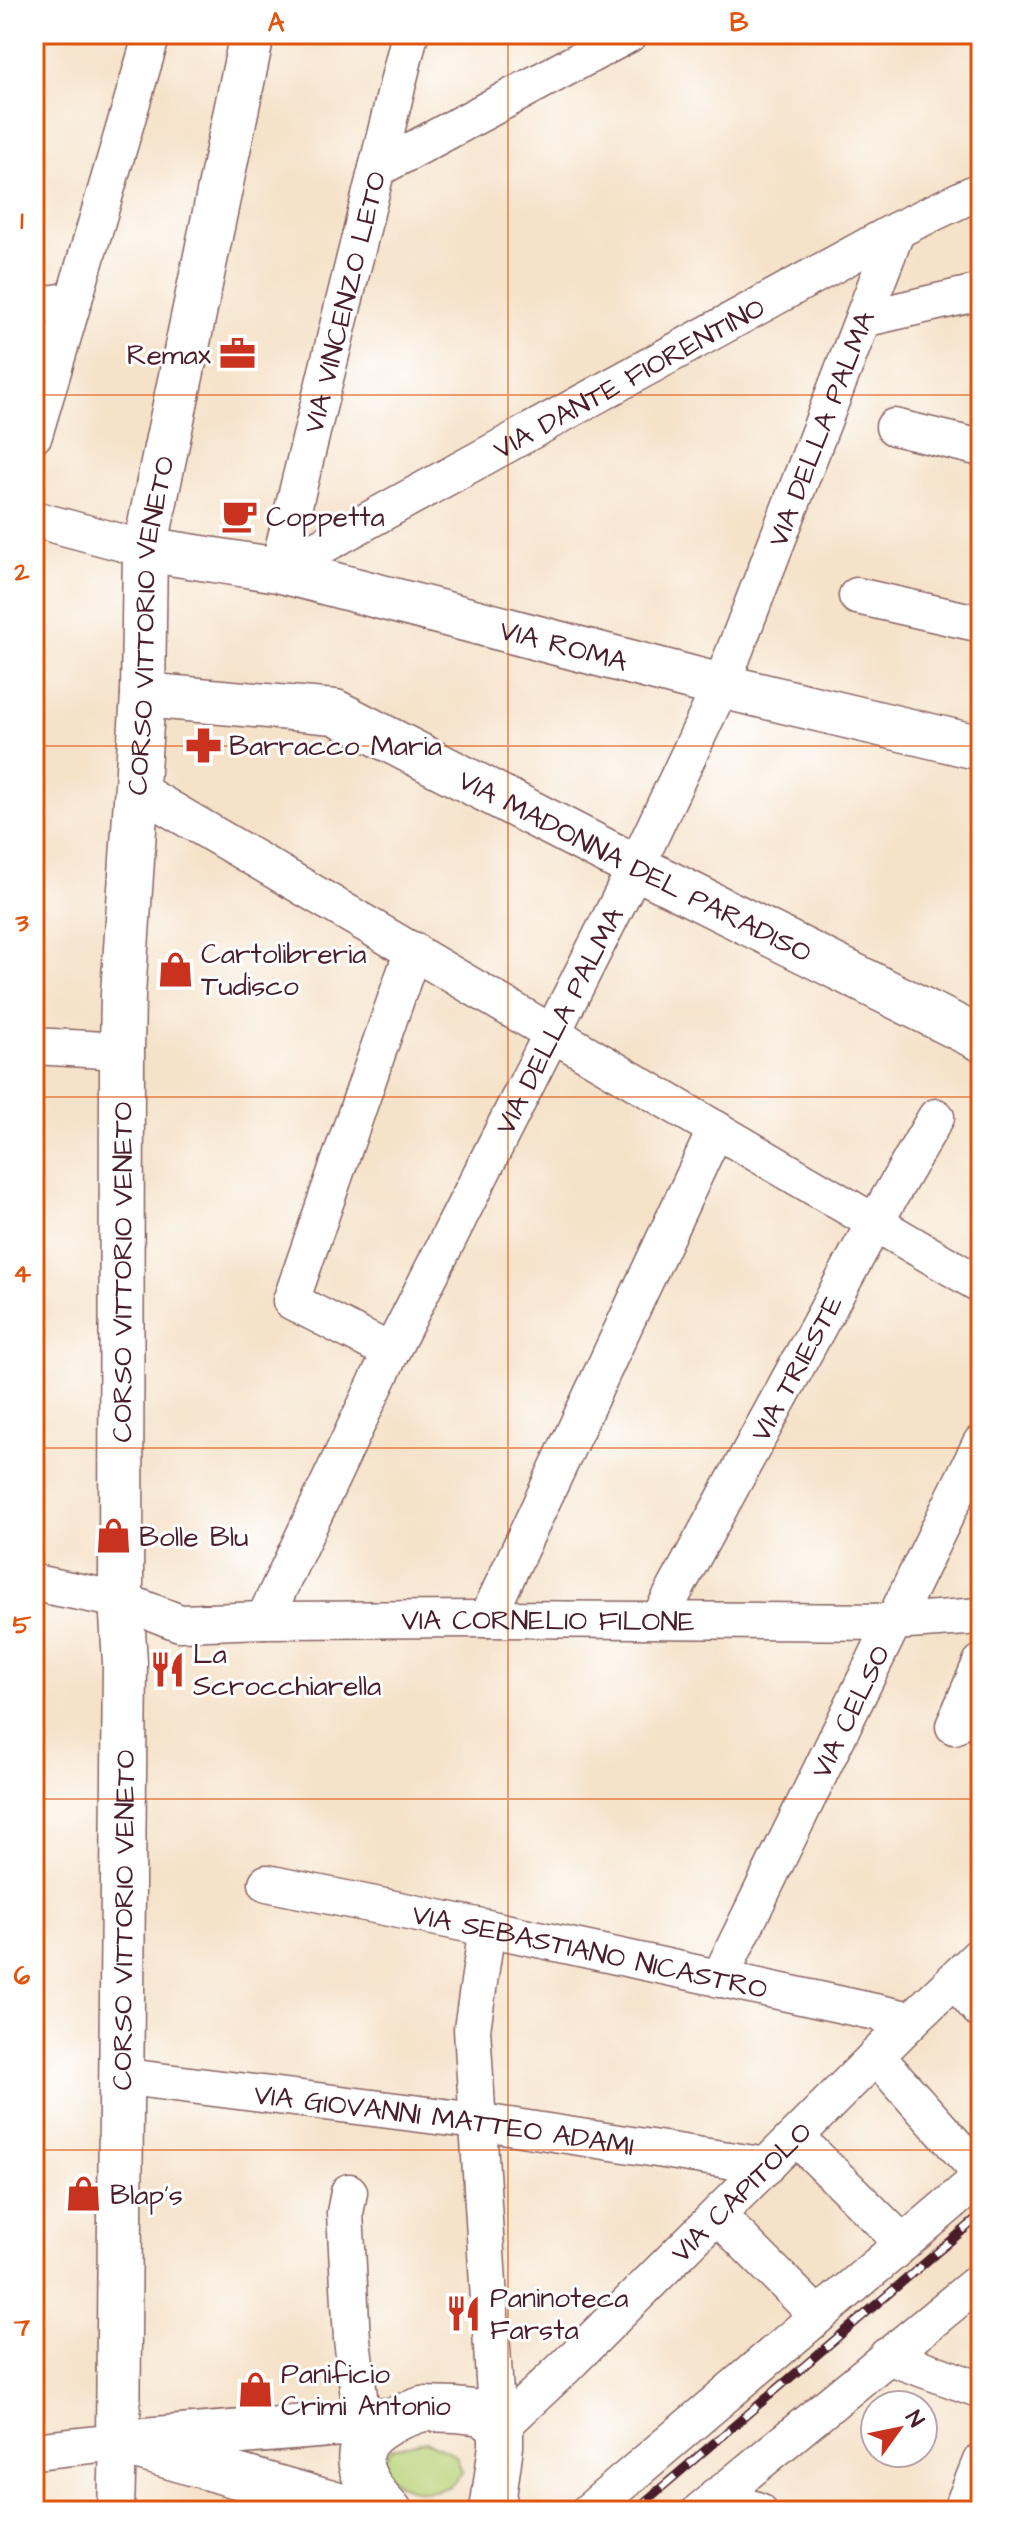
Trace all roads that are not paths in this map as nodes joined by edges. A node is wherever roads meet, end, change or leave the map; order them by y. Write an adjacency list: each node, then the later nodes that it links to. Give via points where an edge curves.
1 (152, 34): 9 (street)
2 (410, 34): 5 (street, VIA VINCENZO LETO)
3 (629, 34): 5 (street)
4 (247, 36): 16 (main road, CORSO VITTORIO VENETO)
5 (377, 169): 17 (street, VIA VINCENZO LETO)
6 (981, 190): 7 (street, VIA DANTE FIORENTINO)
7 (897, 230): 11 (street, VIA DELLA PALMA); 17 (street, VIA DANTE FIORENTINO)
8 (981, 292): 11 (street)
9 (74, 300): 10 (street); 13 (street)
10 (34, 306)
11 (863, 319): 20 (street, VIA DELLA PALMA)
12 (894, 427): 14 (street)
13 (34, 435)
14 (981, 448)
15 (34, 519): 16 (street)
16 (145, 549): 17 (main road, VIA ROMA); 21 (main road, CORSO VITTORIO VENETO)
17 (278, 570): 20 (main road, VIA ROMA)
18 (857, 596): 19 (street)
19 (981, 624)
20 (721, 686): 22 (main road, VIA ROMA); 24 (street, VIA DELLA PALMA)
21 (143, 695): 23 (main road, CORSO VITTORIO VENETO); 24 (main road, VIA MADONNA DEL PARADISO, via 335,712)
22 (981, 748)
23 (136, 789): 25 (street); 29 (main road, CORSO VITTORIO VENETO)
24 (636, 867): 26 (street, VIA DELLA PALMA); 27 (main road, VIA MADONNA DEL PARADISO)
25 (413, 950): 26 (street); 34 (street, via 291,1301)
26 (552, 1031): 31 (street); 34 (street, VIA DELLA PALMA)
27 (981, 1039)
28 (34, 1046): 29 (street)
29 (122, 1051): 37 (main road, CORSO VITTORIO VENETO)
30 (936, 1117): 32 (street, VIA TRIESTE)
31 (716, 1129): 32 (street); 39 (street)
32 (874, 1224): 33 (street); 40 (street, VIA TRIESTE)
33 (981, 1285)
34 (391, 1352): 41 (street, VIA DELLA PALMA)
35 (981, 1443): 42 (street, VIA CELSO)
36 (34, 1583): 37 (street, VIA CORNELIO FILONE)
37 (121, 1600): 41 (street, VIA CORNELIO FILONE, via 180,1623); 53 (main road, CORSO VITTORIO VENETO, via 125,1662)
38 (981, 1616): 42 (street, VIA CORNELIO FILONE)
39 (487, 1619): 40 (street, VIA CORNELIO FILONE); 41 (street, VIA CORNELIO FILONE)
40 (659, 1619): 42 (street, VIA CORNELIO FILONE)
41 (264, 1620)
42 (894, 1622): 48 (street, VIA CELSO)
43 (981, 1663): 44 (street)
44 (954, 1726)
45 (267, 1883): 46 (street, VIA SEBASTIANO NICASTRO)
46 (487, 1928): 48 (street, VIA SEBASTIANO NICASTRO); 54 (street, via 472,2029)
47 (981, 1954): 49 (street, VIA CAPITOLO)
48 (719, 1979): 51 (street, VIA SEBASTIANO NICASTRO)
49 (955, 1981): 50 (street); 51 (street, VIA CAPITOLO)
50 (981, 2011)
51 (912, 2020): 52 (street, VIA CAPITOLO)
52 (876, 2056): 55 (street, VIA CAPITOLO); 57 (street)
53 (119, 2076): 54 (street, VIA GIOVANNI MATTEO ADAMI); 67 (main road, CORSO VITTORIO VENETO)
54 (476, 2121): 56 (street, VIA GIOVANNI MATTEO ADAMI); 65 (street, via 495,2395)
55 (796, 2137): 56 (street, VIA CAPITOLO); 60 (street)
56 (767, 2166): 59 (street, VIA CAPITOLO)
57 (981, 2175): 60 (street)
58 (349, 2192): 66 (street, via 345,2213 352,2339)
59 (718, 2216): 62 (street); 65 (street, VIA CAPITOLO, via 565,2367)
60 (903, 2243): 62 (street)
61 (981, 2280): 63 (street)
62 (817, 2315): 75 (street)
63 (887, 2356): 64 (street); 70 (street)
64 (981, 2390)
65 (492, 2420): 66 (main road, via 422,2409); 74 (main road, via 501,2446)
66 (377, 2421): 67 (main road); 73 (main road, via 361,2453 363,2474)
67 (118, 2442): 68 (street); 71 (street, CORSO VITTORIO VENETO); 72 (main road)
68 (34, 2451)
69 (981, 2461): 77 (street)
70 (708, 2504): 76 (street)
71 (116, 2511)
72 (359, 2511)
73 (390, 2511)
74 (492, 2511)
75 (589, 2511)
76 (759, 2511)
77 (961, 2511)

